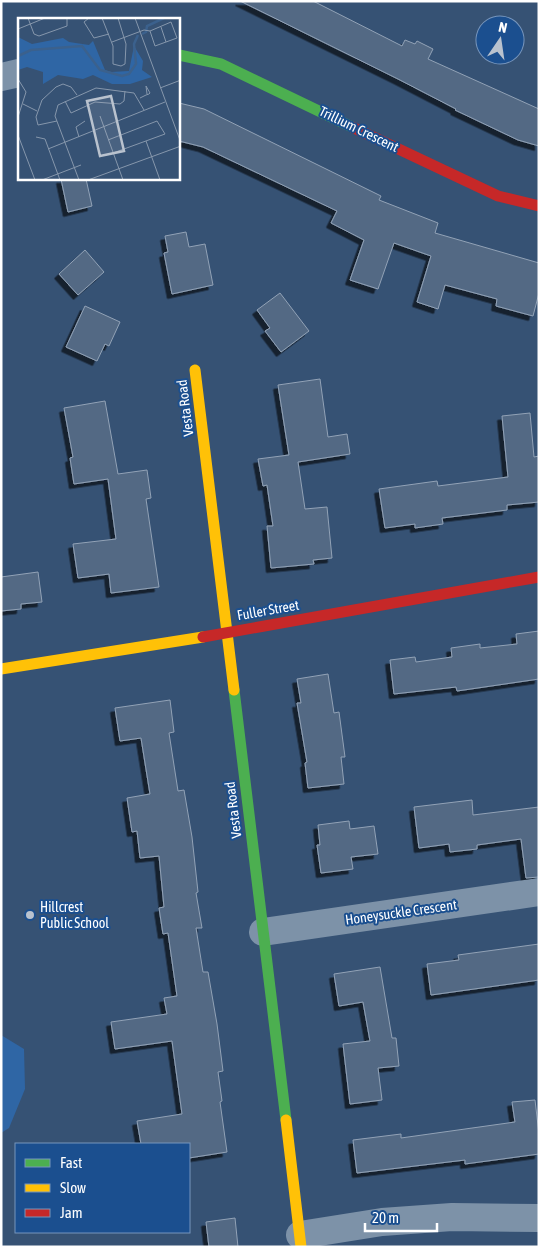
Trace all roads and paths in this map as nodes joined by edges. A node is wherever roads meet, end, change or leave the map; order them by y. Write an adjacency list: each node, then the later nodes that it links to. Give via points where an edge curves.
1 (180, 55): 4 (street, Trillium Crescent, via 221,64 498,196)
2 (18, 73): 3 (street)
3 (1, 77)
4 (539, 206)
5 (196, 370): 7 (street, Vesta Road)
6 (539, 577): 7 (street, Fuller Street)
7 (227, 633): 8 (street, Fuller Street); 10 (street, Vesta Road)
8 (1, 669)
9 (539, 892): 10 (street, Honeysuckle Crescent)
10 (263, 932): 12 (street, Vesta Road)
11 (539, 1218): 12 (street, via 452,1217 382,1222)
12 (300, 1241)

